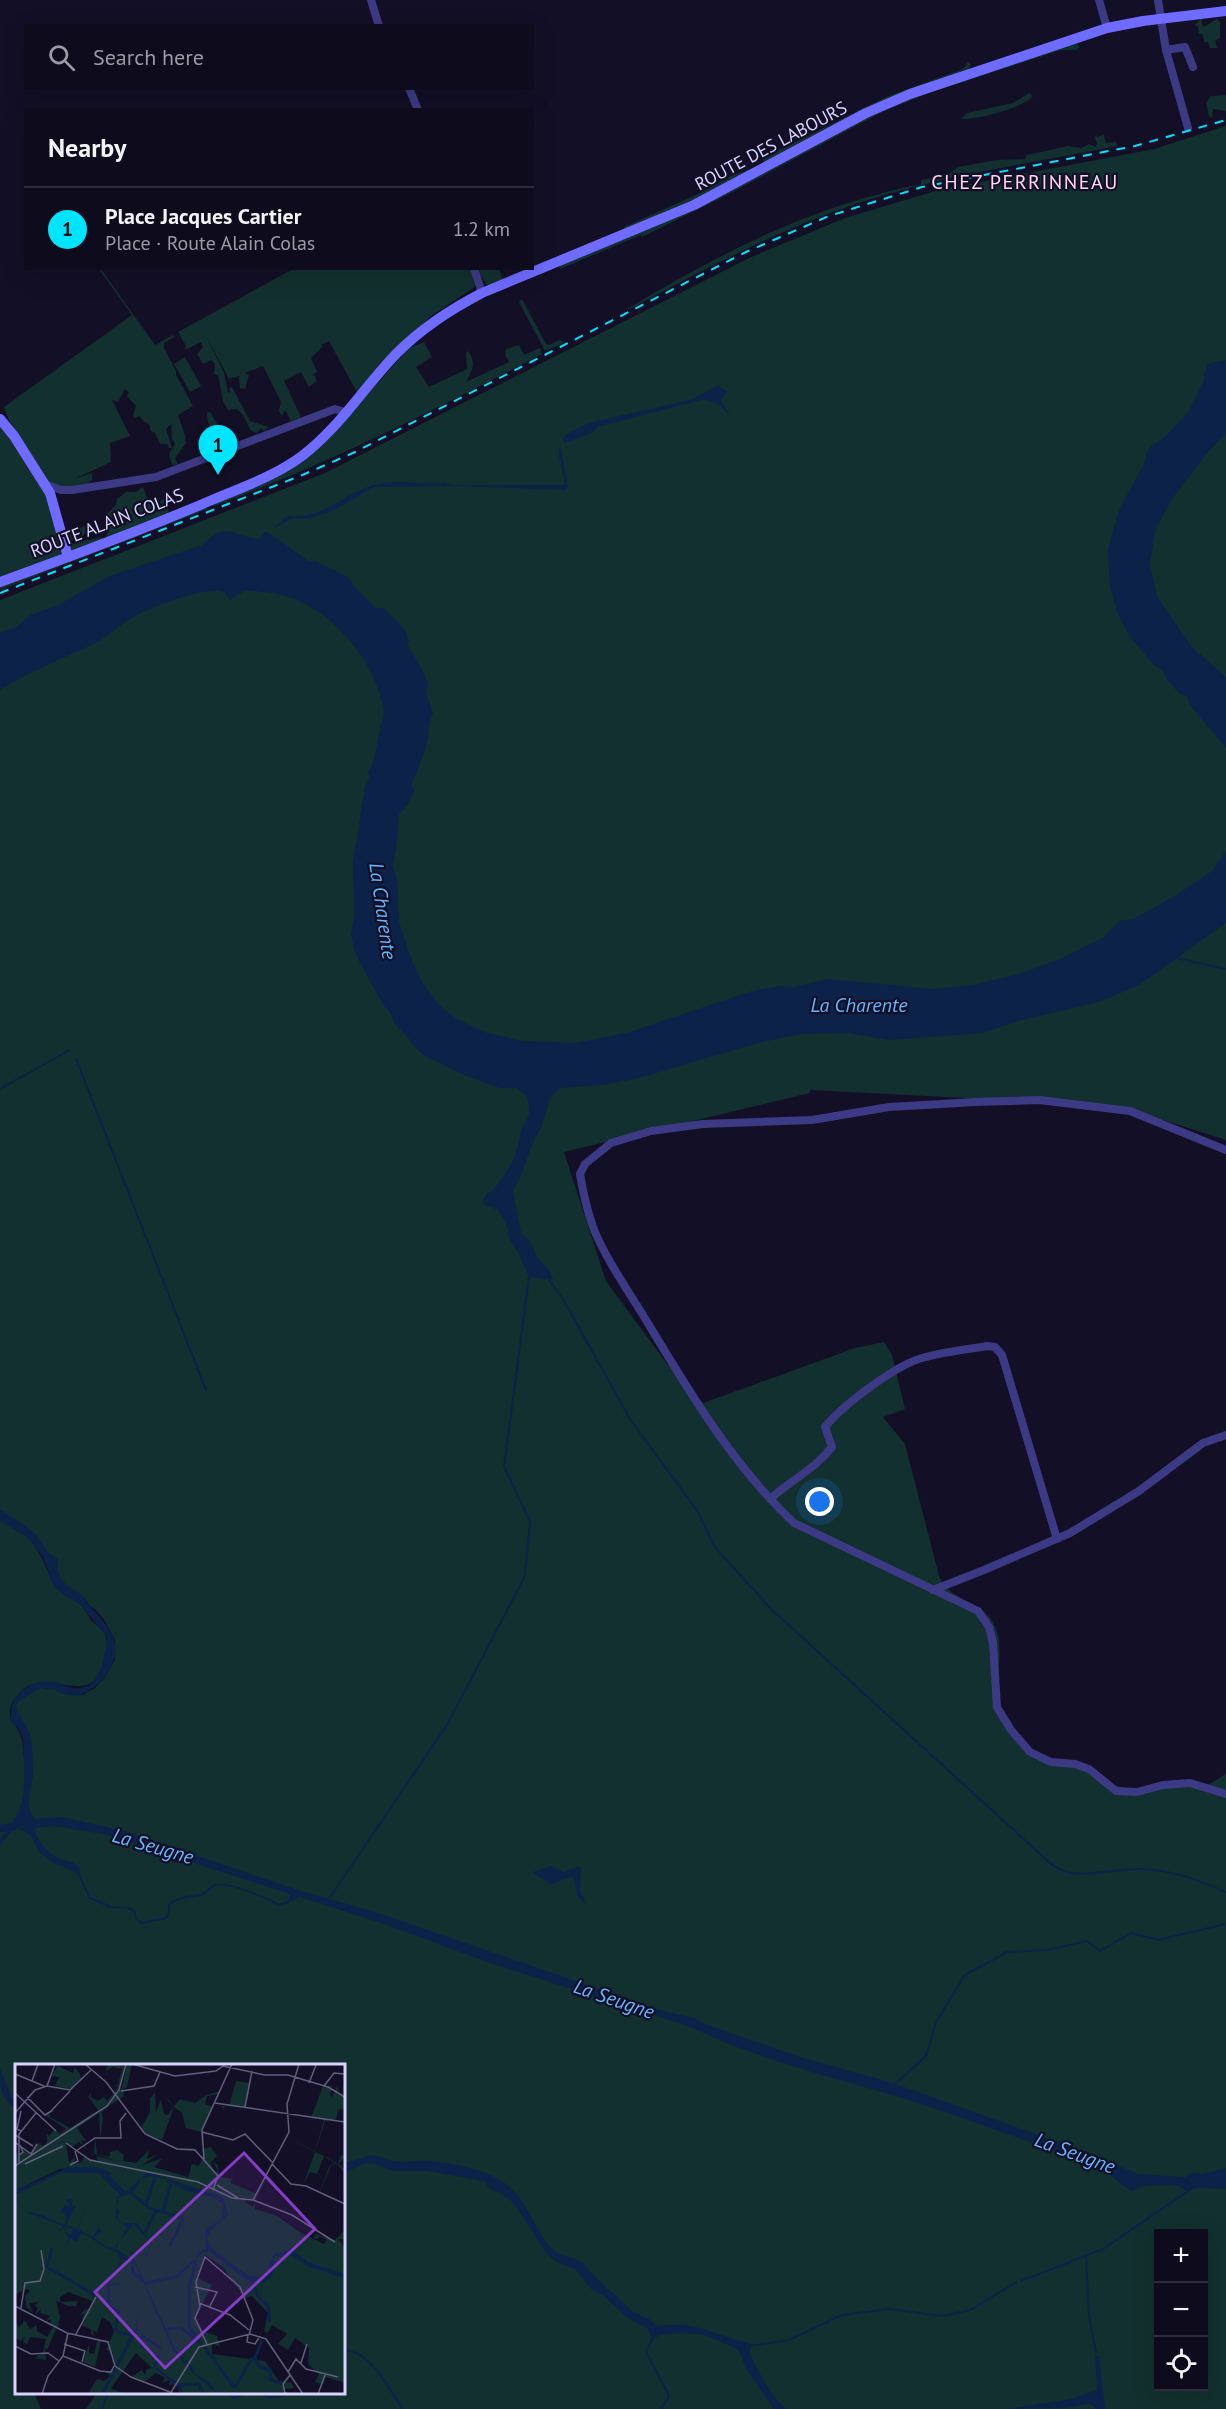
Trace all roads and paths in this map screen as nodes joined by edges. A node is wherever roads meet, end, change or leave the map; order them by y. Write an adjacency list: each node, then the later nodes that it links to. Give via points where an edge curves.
1 (371, 0): 6 (street)
2 (1099, 0): 7 (street)
3 (1158, 0): 5 (street)
4 (1226, 11): 5 (street, ROUTE DES LABOURS)
5 (1160, 19): 7 (street, ROUTE DES LABOURS); 8 (street)
6 (378, 24)
7 (1107, 28): 14 (street, ROUTE DES LABOURS, via 884,104 694,205)
8 (1166, 50): 9 (street, via 1185,47); 12 (street)
9 (1193, 67)
10 (410, 90): 11 (street)
11 (417, 108)
12 (1188, 128)
13 (475, 270): 14 (street)
14 (482, 293): 15 (street, ROUTE DES LABOURS, via 442,315 413,338)
15 (368, 388): 16 (street, ROUTE ALAIN COLAS)
16 (348, 413): 18 (street, via 335,409 156,477 72,490); 19 (street, ROUTE ALAIN COLAS, via 313,447 271,474)
17 (0, 419): 18 (street)
18 (44, 483): 19 (street)
19 (68, 557): 20 (street, ROUTE ALAIN COLAS)
20 (0, 582)
21 (1226, 1150): 23 (street, via 1130,1112 1039,1100 889,1107 812,1120 703,1124 651,1131 611,1143 585,1164 580,1174 594,1229 681,1378 728,1447)
22 (1226, 1435): 24 (street, via 1203,1443 1139,1491)
23 (770, 1499): 24 (street, via 816,1466 832,1447 825,1427 834,1416 902,1366 920,1359 995,1347 1002,1354); 25 (street, via 794,1523)
24 (1057, 1539): 25 (street)
25 (933, 1590): 26 (street, via 978,1611 989,1627 998,1707 1030,1752 1051,1762 1089,1769 1116,1791 1137,1792 1190,1783)
26 (1226, 1794)

